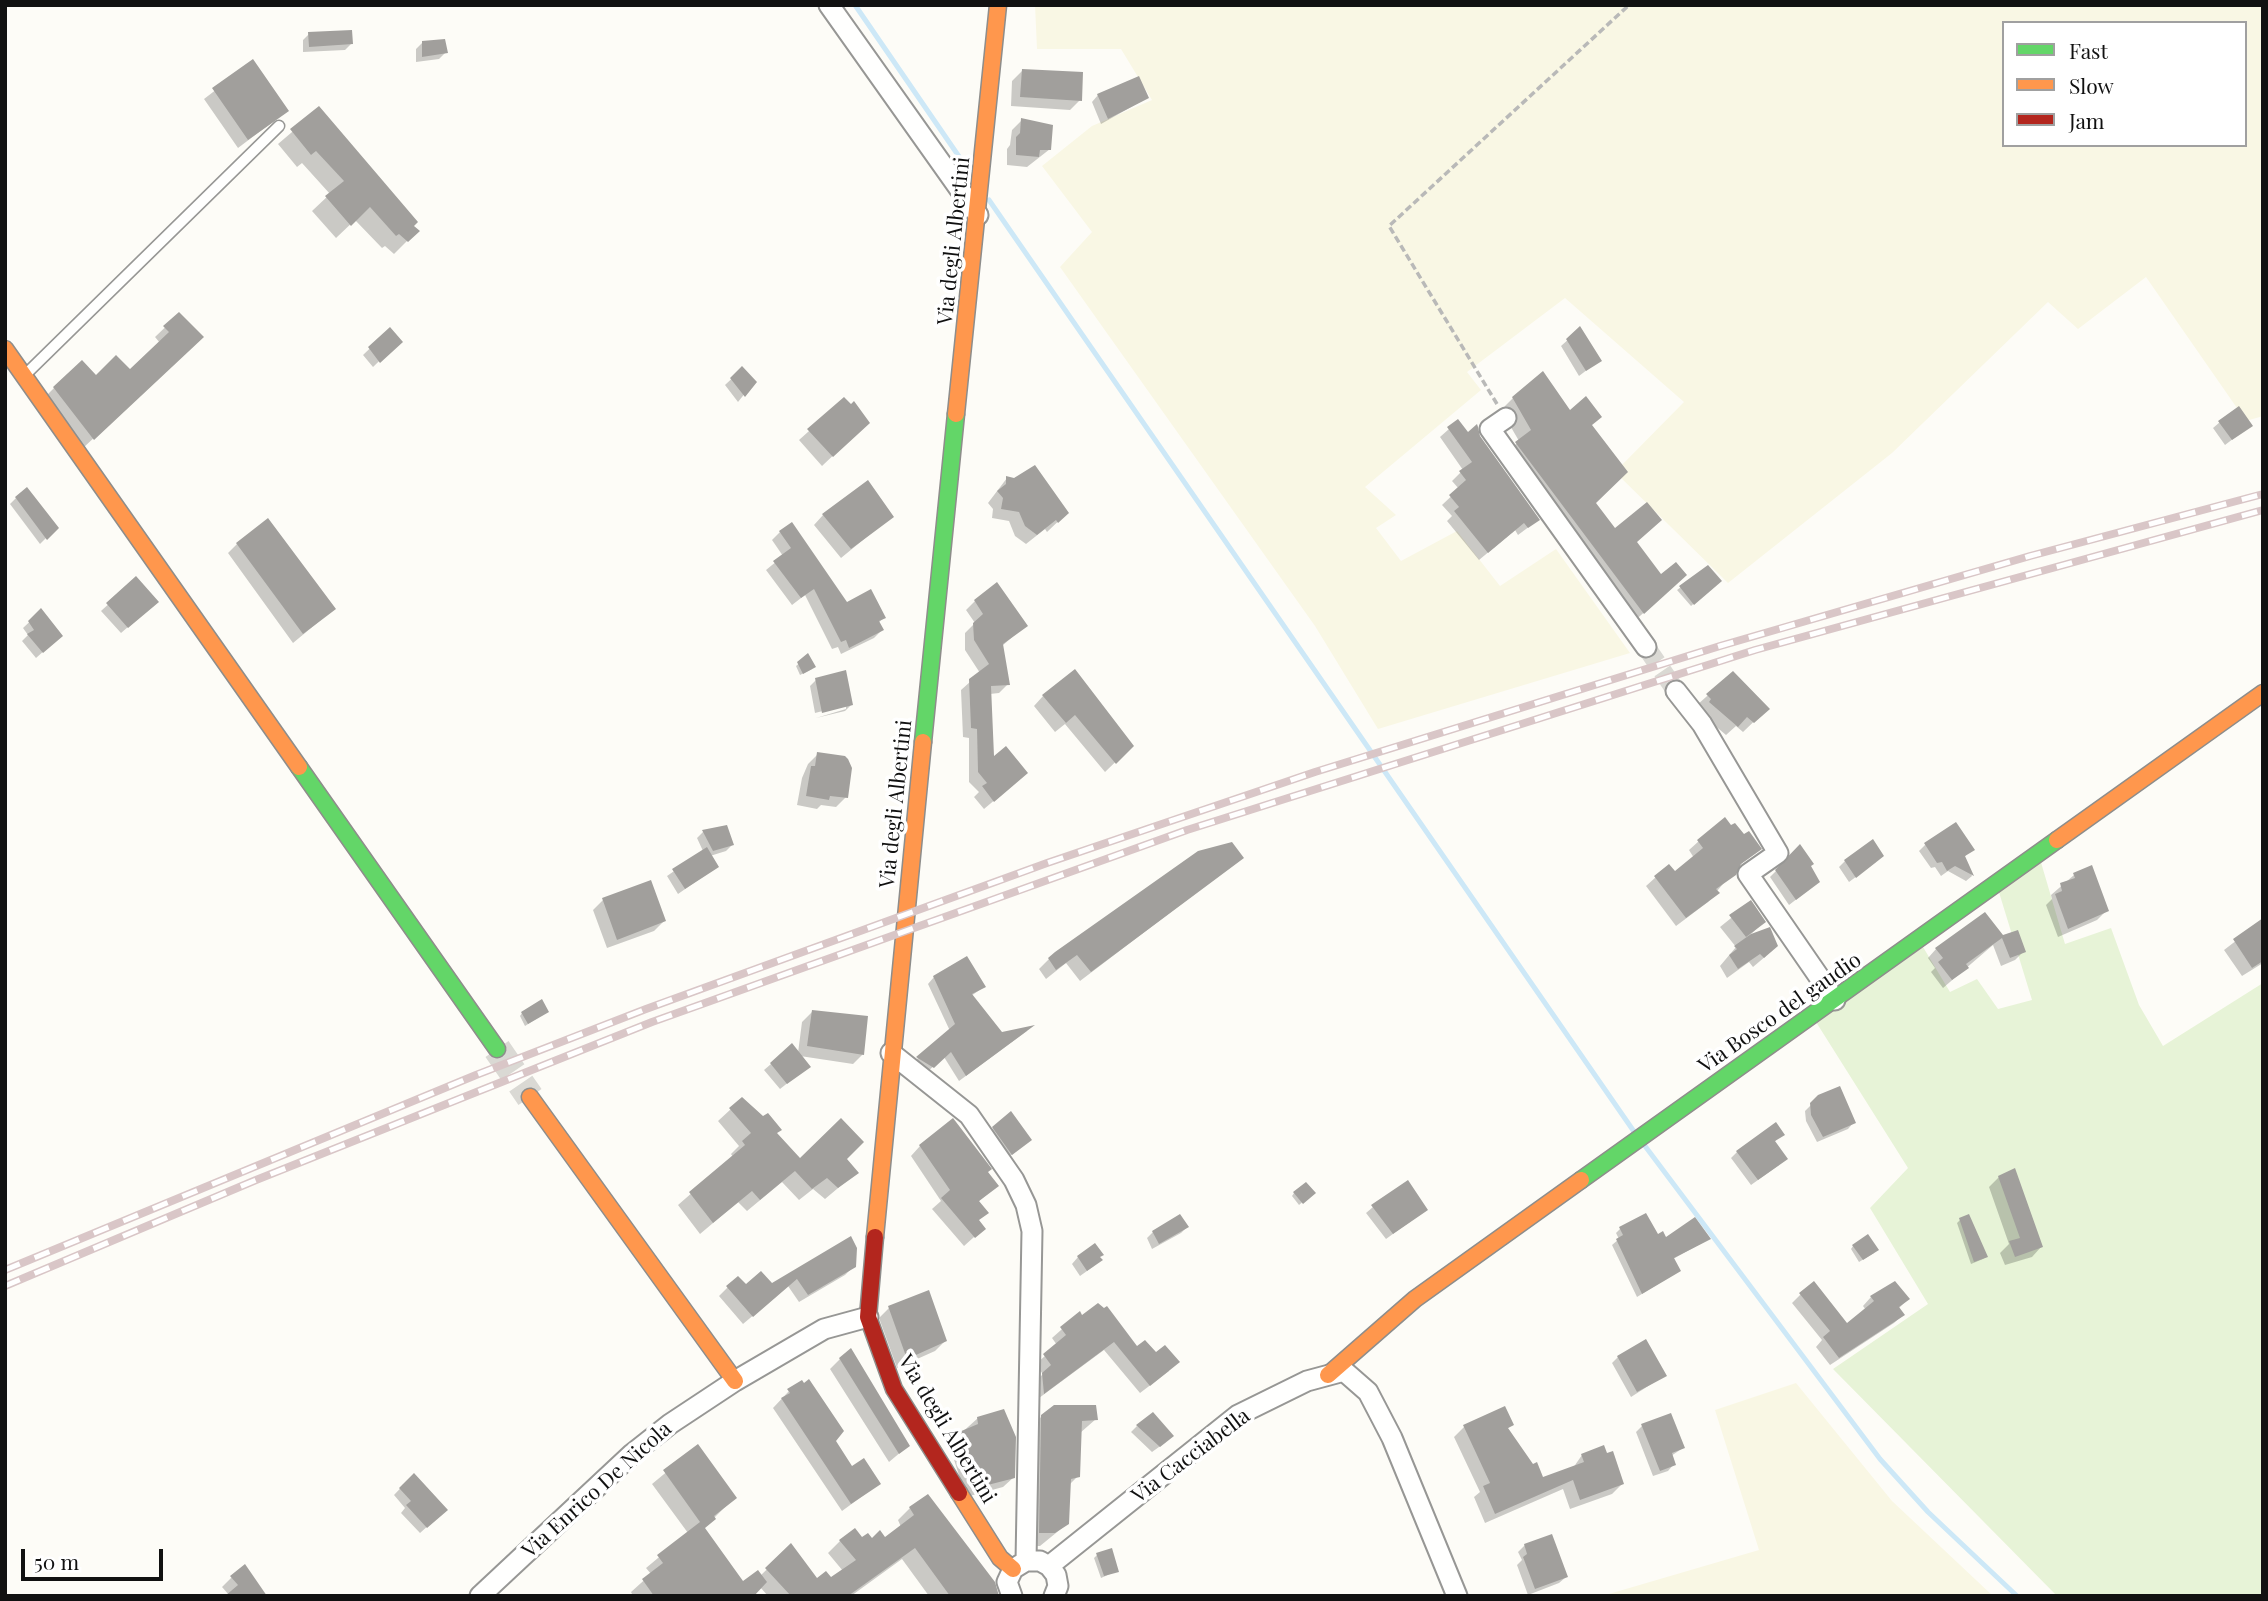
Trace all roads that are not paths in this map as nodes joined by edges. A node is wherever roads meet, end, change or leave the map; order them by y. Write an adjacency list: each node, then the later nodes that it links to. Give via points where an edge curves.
1 (830, 5): 4 (street)
2 (998, 5): 4 (street, Via degli Albertini)
3 (279, 126): 6 (lane)
4 (979, 207): 13 (street, Via degli Albertini)
5 (8, 357): 6 (street)
6 (24, 376): 12 (street)
7 (1506, 418): 8 (street, via 1490,429)
8 (1646, 647)
9 (1676, 691): 11 (street, via 1702,724 1778,853 1748,874)
10 (2263, 693): 11 (street, Via Bosco del gaudio)
11 (1835, 1000): 16 (street, Via Bosco del gaudio, via 1415,1299)
12 (497, 1049)
13 (891, 1053): 15 (street, Via degli Albertini); 18 (street, via 969,1115 1026,1205 1032,1231)
14 (530, 1097): 17 (street)
15 (868, 1317): 17 (street, Via Enrico De Nicola, via 824,1329); 18 (street, Via degli Albertini, via 894,1389 1000,1558)
16 (1328, 1375): 19 (street, Via Cacciabella, via 1238,1415); 23 (street, via 1344,1371 1368,1392 1392,1438)
17 (735, 1381): 20 (street, Via Enrico De Nicola, via 632,1454)
18 (1019, 1565): 19 (street, via 1040,1560); 21 (street, via 1007,1582)
19 (1049, 1566): 22 (street, via 1058,1586)
20 (480, 1596)
21 (1012, 1596)
22 (1054, 1596)
23 (1457, 1596)

